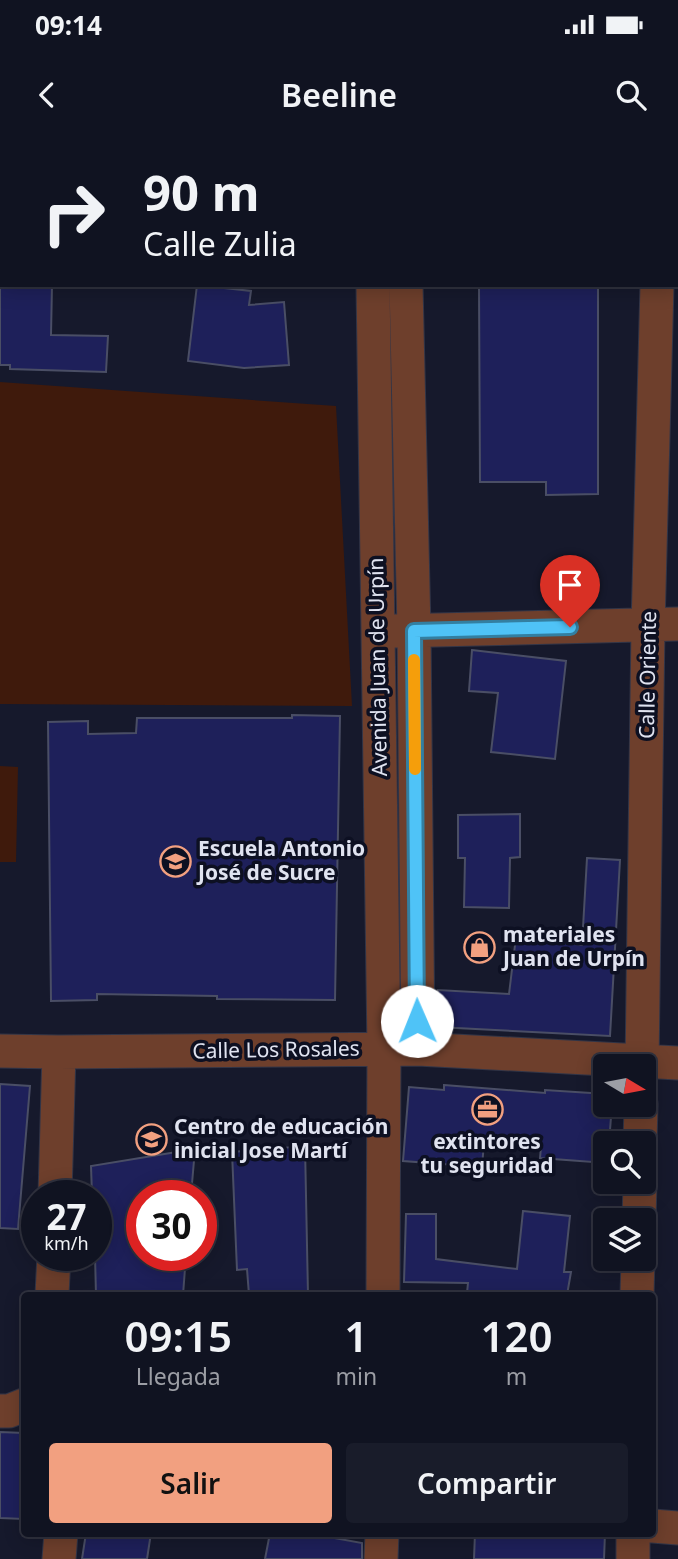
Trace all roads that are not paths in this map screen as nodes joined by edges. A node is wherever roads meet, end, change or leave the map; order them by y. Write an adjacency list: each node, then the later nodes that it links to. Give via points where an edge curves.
1 (373, 287): 6 (street, Avenida Juan de Urpín)
2 (406, 287): 5 (street, Avenida Juan de Urpín)
3 (657, 287): 4 (street, Calle Oriente)
4 (663, 625): 5 (street); 11 (street, Calle Oriente)
5 (414, 631): 6 (street); 8 (street, Avenida Juan de Urpín)
6 (377, 632): 7 (street, Avenida Juan de Urpín)
7 (384, 1049): 8 (street, Calle Los Rosales); 10 (street, Calle Los Rosales); 19 (street, Avenida Juan de Urpín)
8 (418, 1049): 12 (street, Calle Los Rosales)
9 (0, 1051): 10 (street, Calle Los Rosales)
10 (59, 1052): 15 (street)
11 (642, 1054)
12 (593, 1061)
13 (678, 1063): 14 (street, Calle Los Rosales)
14 (656, 1064)
15 (55, 1180)
16 (53, 1271): 18 (street)
17 (638, 1271): 20 (street)
18 (52, 1292)
19 (383, 1292)
20 (638, 1292)
21 (21, 1406): 22 (street)
22 (0, 1410)
23 (656, 1527): 24 (street)
24 (678, 1528)
25 (61, 1537): 28 (street)
26 (382, 1537): 29 (street)
27 (633, 1537): 30 (street)
28 (59, 1559)
29 (381, 1559)
30 (633, 1559)

